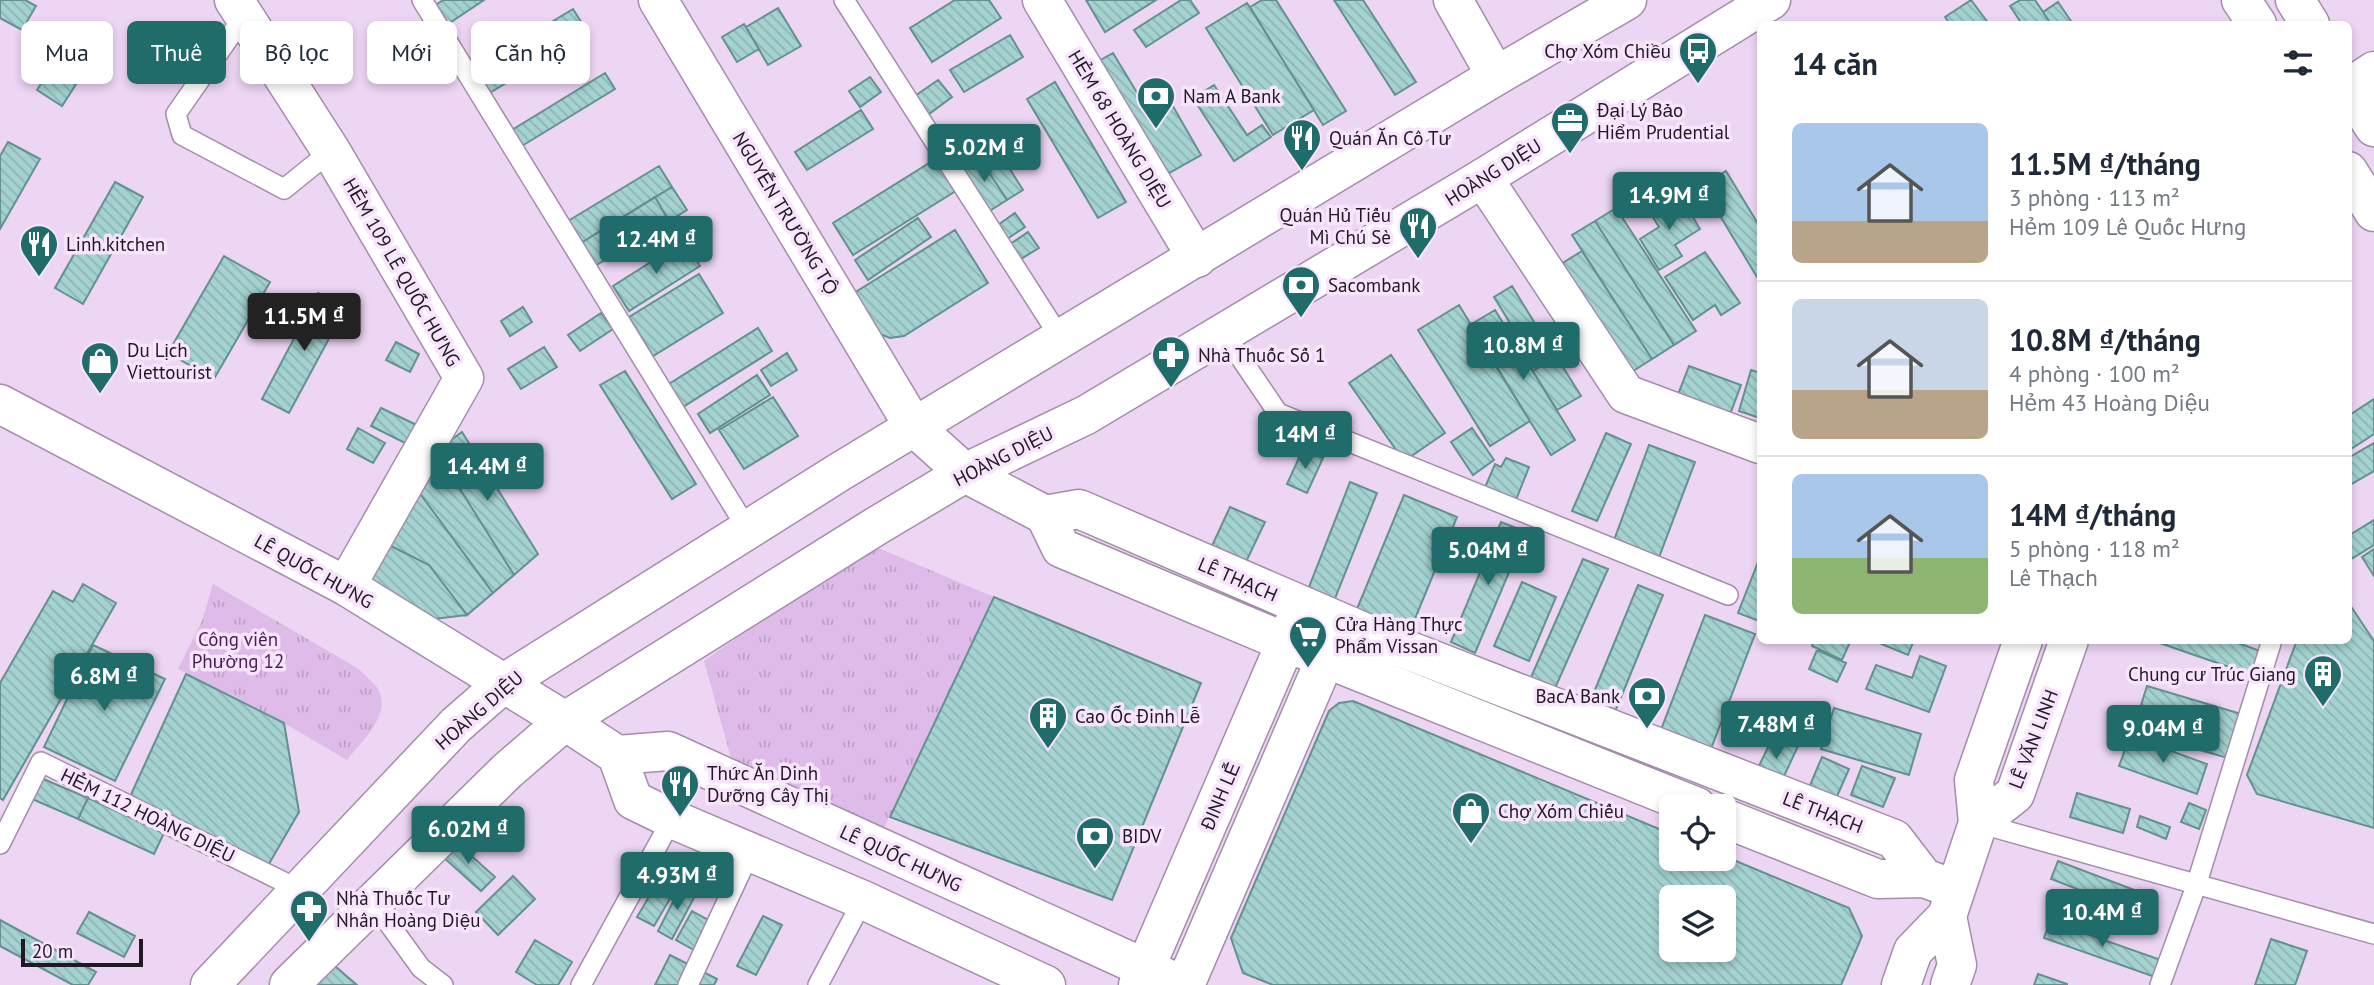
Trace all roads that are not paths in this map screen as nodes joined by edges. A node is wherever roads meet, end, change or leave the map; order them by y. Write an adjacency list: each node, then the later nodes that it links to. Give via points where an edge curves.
1 (422, 0): 32 (lane)
2 (658, 0): 28 (street, NGUYỄN TRƯỜNG TỘ)
3 (844, 0): 26 (lane)
4 (1042, 0): 24 (street, HẺM 68 HOÀNG DIỆU)
5 (1453, 0): 15 (street)
6 (1627, 0): 15 (street, HOÀNG DIỆU)
7 (1771, 0): 19 (street, HOÀNG DIỆU)
8 (2232, 0): 12 (street)
9 (2241, 0): 13 (street)
10 (2295, 0): 14 (street)
11 (239, 8): 18 (street, HẺM 109 LÊ QUỐC HƯNG); 18 (lane, via 176,114 182,135 284,188)
12 (2233, 21)
13 (2255, 21)
14 (2308, 21)
15 (1496, 76): 24 (street, HOÀNG DIỆU)
16 (2357, 81): 17 (street)
17 (2374, 127)
18 (331, 151): 33 (street, HẺM 109 LÊ QUỐC HƯNG, via 464,378)
19 (1483, 178): 25 (street, HOÀNG DIỆU); 29 (street, via 1626,394)
20 (2352, 178): 21 (street)
21 (2374, 212)
22 (2352, 213): 23 (street)
23 (2374, 221)
24 (1197, 258): 26 (street, HOÀNG DIỆU)
25 (1223, 332): 30 (street, HOÀNG DIỆU, via 1086,415); 34 (lane, via 1278,413)
26 (1061, 339): 28 (street, HOÀNG DIỆU)
27 (0, 404): 33 (street, LÊ QUỐC HƯNG)
28 (914, 427): 30 (street, NGUYỄN TRƯỜNG TỘ); 32 (street, HOÀNG DIỆU)
29 (1757, 443)
30 (965, 473): 31 (street); 43 (street, HOÀNG DIỆU)
31 (1045, 515): 35 (street, LÊ THẠCH, via 1079,509); 37 (street, LÊ THẠCH, via 1061,548)
32 (748, 530): 42 (street, HOÀNG DIỆU)
33 (346, 586): 42 (street, LÊ QUỐC HƯNG)
34 (1728, 595)
35 (1302, 607): 36 (street, LÊ THẠCH); 37 (street, ÐINH LỄ)
36 (1341, 623): 41 (street); 54 (street, LÊ THẠCH, via 1894,839)
37 (1285, 642): 41 (street, LÊ THẠCH); 58 (street, ÐINH LỄ)
38 (2022, 644): 48 (street, via 1974,780)
39 (2069, 644): 48 (street, LÊ VĂN LINH, via 2015,794)
40 (2271, 644): 52 (lane)
41 (1325, 659): 45 (street, LÊ THẠCH); 66 (street)
42 (504, 683): 43 (street, LÊ QUỐC HƯNG); 53 (street, HOÀNG DIỆU, via 456,725)
43 (565, 721): 44 (street, LÊ QUỐC HƯNG); 56 (street, HOÀNG DIỆU)
44 (617, 755): 46 (street, via 633,800); 51 (street, LÊ QUỐC HƯNG, via 668,751)
45 (1663, 794)
46 (672, 819): 50 (street); 62 (lane)
47 (1736, 823): 54 (street, via 1878,879)
48 (1978, 823): 52 (lane); 54 (street)
49 (0, 844): 53 (lane, HẺM 112 HOÀNG DIỆU, via 41,762)
50 (750, 852): 55 (street); 63 (lane)
51 (889, 852): 55 (street); 58 (street, LÊ QUỐC HƯNG)
52 (2196, 886): 57 (lane); 69 (lane)
53 (300, 890): 59 (street, HOÀNG DIỆU)
54 (1942, 894): 67 (street); 68 (street, via 1957,965)
55 (863, 900): 64 (lane); 65 (street)
56 (373, 902): 60 (street, HOÀNG DIỆU); 61 (lane, via 421,968)
57 (2374, 934)
58 (1141, 977): 66 (street, LÊ QUỐC HƯNG)
59 (210, 985)
60 (289, 985)
61 (443, 985)
62 (581, 985)
63 (688, 985)
64 (818, 985)
65 (1046, 985)
66 (1183, 985)
67 (1901, 985)
68 (1950, 985)
69 (2160, 985)

